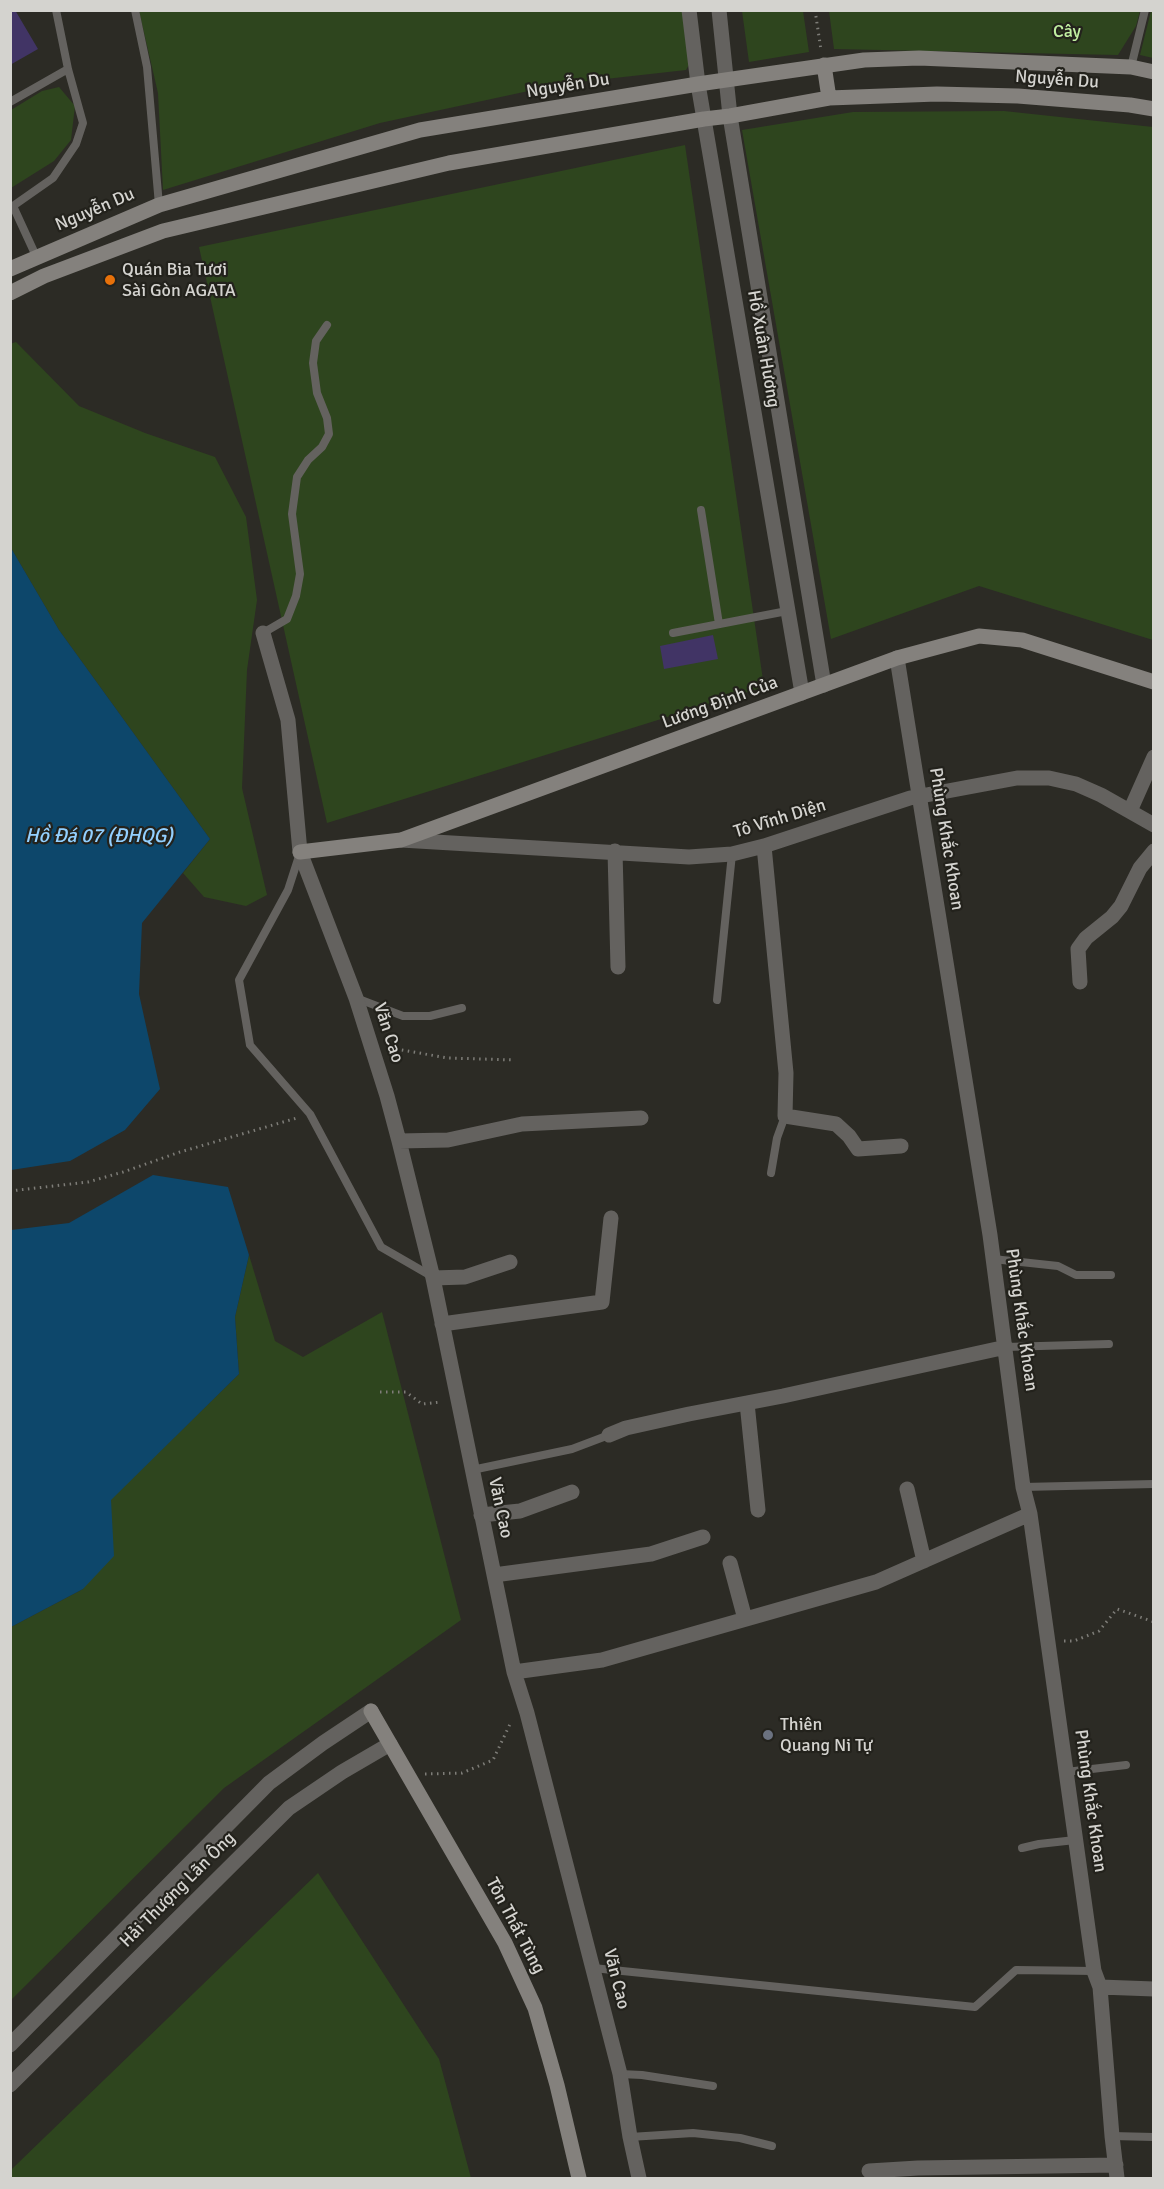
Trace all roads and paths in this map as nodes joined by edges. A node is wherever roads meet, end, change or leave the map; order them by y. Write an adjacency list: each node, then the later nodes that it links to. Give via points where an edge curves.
1 (56, 10): 9 (lane)
2 (135, 10): 18 (lane, via 147,68)
3 (689, 10): 12 (street, Hồ Xuân Hương)
4 (719, 10): 11 (street, Hồ Xuân Hương)
5 (815, 10): 7 (path)
6 (1145, 10): 8 (lane)
7 (824, 65): 8 (street, Nguyễn Du, via 919,58); 11 (street, Nguyễn Du); 13 (street)
8 (1131, 67): 10 (street, Nguyễn Du)
9 (68, 69): 14 (lane); 19 (lane, via 83,123 76,144 53,178)
10 (1154, 72)
11 (726, 81): 12 (street, Nguyễn Du); 16 (street, Hồ Xuân Hương)
12 (698, 84): 17 (street, Hồ Xuân Hương); 18 (street, Nguyễn Du, via 420,130)
13 (829, 98): 15 (street, Nguyễn Du, via 1018,96); 16 (street, Nguyễn Du)
14 (10, 102)
15 (1154, 109)
16 (730, 116): 17 (street, Nguyễn Du); 32 (street, Hồ Xuân Hương)
17 (704, 118): 20 (street, Nguyễn Du, via 448,163); 26 (street, Hồ Xuân Hương)
18 (159, 205): 20 (street); 21 (street, Nguyễn Du)
19 (12, 206): 21 (lane)
20 (163, 231): 23 (street, Nguyễn Du)
21 (36, 256): 22 (street, Nguyễn Du)
22 (10, 269)
23 (10, 293)
24 (327, 325): 28 (lane, via 316,341 313,363 316,393 329,434 297,477 292,514 300,574 296,596 287,619)
25 (701, 510): 27 (lane)
26 (788, 611): 27 (lane); 33 (street, Hồ Xuân Hương)
27 (719, 624): 29 (lane)
28 (263, 633): 42 (street, Văn Cao, via 288,720)
29 (673, 633)
30 (897, 658): 31 (street, Lương Định Của, via 978,636 1022,640); 32 (street, Lương Định Của); 35 (street, Phùng Khắc Khoan)
31 (1154, 682)
32 (824, 685): 33 (street, Lương Định Của)
33 (802, 693): 38 (street, Lương Định Của)
34 (1154, 757): 36 (street)
35 (919, 797): 36 (street, Tô Vĩnh Diện, via 1017,778 1049,778 1076,784); 39 (street, Tô Vĩnh Diện); 59 (street, Phùng Khắc Khoan)
36 (1130, 811): 37 (street, Tô Vĩnh Diện)
37 (1154, 825)
38 (400, 840): 40 (street, Tô Vĩnh Diện); 42 (street, Lương Định Của)
39 (764, 846): 43 (street, Tô Vĩnh Diện); 52 (street, via 786,1072)
40 (615, 851): 43 (street, Tô Vĩnh Diện, via 689,856); 44 (street)
41 (1154, 851): 45 (street, via 1140,868 1121,906 1078,949)
42 (300, 852): 46 (street, Văn Cao); 51 (lane, via 288,890 239,980 250,1045)
43 (732, 854): 47 (lane)
44 (618, 967)
45 (1080, 982)
46 (356, 998): 48 (lane, via 403,1016 430,1016); 49 (street, Văn Cao)
47 (717, 1000)
48 (462, 1008)
49 (370, 1045): 50 (path, via 448,1058); 54 (street, Văn Cao)
50 (515, 1060)
51 (310, 1114): 57 (path, via 88,1182); 62 (lane, via 381,1247)
52 (784, 1116): 55 (street, via 836,1124 858,1149); 56 (lane)
53 (641, 1118): 54 (street, via 522,1124 448,1140)
54 (399, 1141): 62 (street, Văn Cao)
55 (901, 1146)
56 (771, 1173)
57 (10, 1191)
58 (611, 1218): 63 (street, via 602,1302)
59 (993, 1259): 61 (lane, via 1059,1266 1076,1275); 65 (street, Phùng Khắc Khoan)
60 (510, 1262): 62 (street, via 465,1277)
61 (1111, 1275)
62 (433, 1278): 63 (street, Văn Cao)
63 (442, 1324): 67 (street, Văn Cao)
64 (1109, 1344): 65 (lane)
65 (1006, 1347): 68 (street); 72 (street, Phùng Khắc Khoan)
66 (380, 1392): 67 (path, via 406,1392 422,1404)
67 (458, 1400): 70 (street, Văn Cao)
68 (747, 1403): 69 (street); 75 (street)
69 (609, 1435): 70 (lane, via 572,1449)
70 (472, 1470): 77 (street, Văn Cao)
71 (1154, 1484): 72 (lane)
72 (1023, 1487): 76 (street, Phùng Khắc Khoan)
73 (907, 1489): 79 (street)
74 (572, 1492): 77 (street, via 520,1511)
75 (758, 1510)
76 (1030, 1514): 79 (street); 84 (street, Phùng Khắc Khoan)
77 (481, 1515): 81 (street, Văn Cao)
78 (704, 1537): 81 (street, via 651,1554)
79 (924, 1561): 82 (street, via 876,1582)
80 (730, 1563): 82 (street)
81 (494, 1575): 85 (street, Văn Cao)
82 (745, 1619): 85 (street, via 602,1660)
83 (1154, 1622): 84 (path, via 1118,1609 1099,1631 1074,1641)
84 (1047, 1640): 90 (street, Phùng Khắc Khoan)
85 (514, 1672): 86 (street, Văn Cao)
86 (523, 1698): 91 (path, via 494,1760 462,1773); 94 (street, Văn Cao)
87 (371, 1711): 88 (street, Tôn Thất Tùng); 98 (street, Hải Thượng Lãn Ông, via 268,1783)
88 (390, 1744): 100 (street, Hải Thượng Lãn Ông, via 289,1808); 108 (street, Tôn Thất Tùng, via 505,1943 535,2008)
89 (1126, 1765): 90 (lane)
90 (1066, 1772): 92 (street, Phùng Khắc Khoan)
91 (422, 1774)
92 (1075, 1840): 93 (lane); 95 (street, Phùng Khắc Khoan)
93 (1022, 1848)
94 (593, 1968): 95 (lane, via 975,2007 1016,1970); 99 (street, Văn Cao)
95 (1094, 1971): 96 (street, Phùng Khắc Khoan)
96 (1100, 1987): 97 (street); 103 (street, Phùng Khắc Khoan)
97 (1154, 1989)
98 (10, 2045)
99 (620, 2074): 101 (lane); 102 (street, Văn Cao)
100 (10, 2085)
101 (712, 2086)
102 (630, 2136): 105 (lane, via 693,2133); 109 (street, Văn Cao)
103 (1112, 2136): 104 (lane); 107 (street, Phùng Khắc Khoan)
104 (1154, 2137)
105 (772, 2146)
106 (869, 2171): 107 (street, via 918,2168)
107 (1116, 2172)
108 (579, 2178)
109 (639, 2178)

